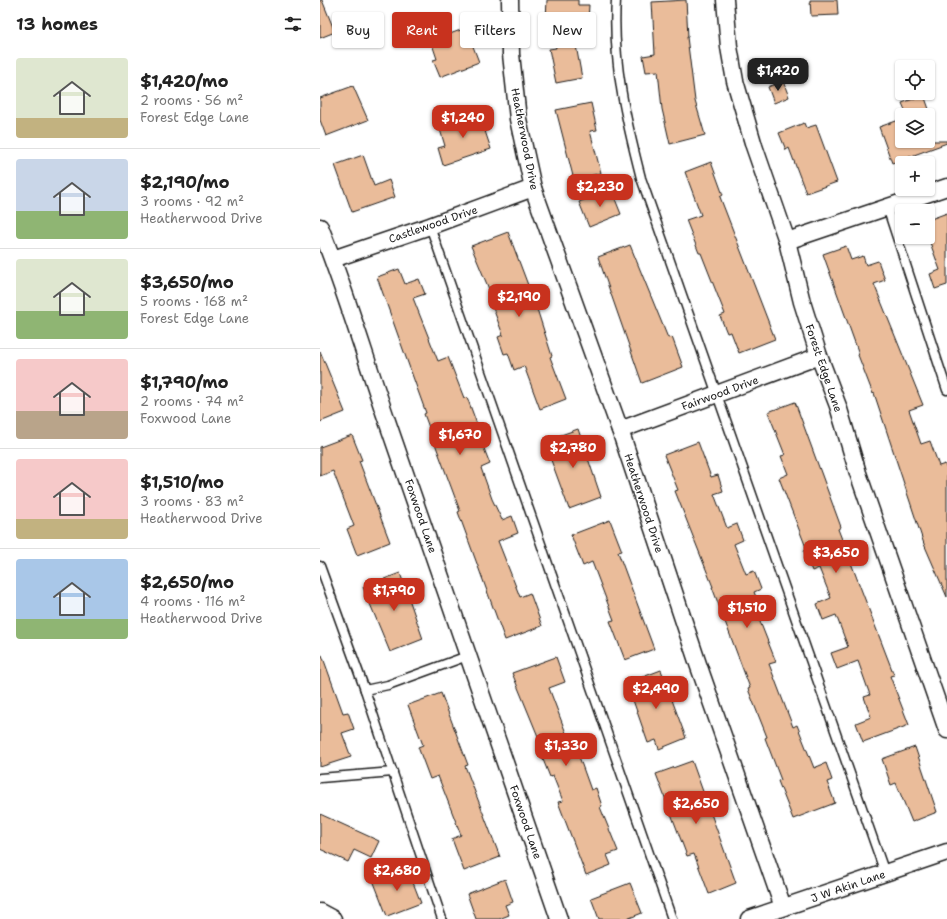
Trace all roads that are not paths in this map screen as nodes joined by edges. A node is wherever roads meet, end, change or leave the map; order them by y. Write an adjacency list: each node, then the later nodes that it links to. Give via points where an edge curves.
1 (510, 0): 5 (street, Heatherwood Drive, via 510,54 518,119)
2 (616, 0): 13 (lane, via 617,55 629,131 652,211)
3 (725, 0): 9 (street, Forest Edge Lane, via 735,81 754,146)
4 (947, 187): 6 (street)
5 (533, 188): 7 (street, Castlewood Drive); 14 (street, Heatherwood Drive)
6 (887, 207): 9 (street); 12 (lane)
7 (430, 226): 10 (street, Castlewood Drive); 28 (lane)
8 (320, 227): 10 (street, Foxwood Lane)
9 (788, 242): 11 (street, Forest Edge Lane, via 802,302)
10 (333, 259): 16 (street, Foxwood Lane, via 375,387)
11 (819, 356): 13 (street, Fairwood Drive); 18 (street, Forest Edge Lane)
12 (947, 390)
13 (717, 394): 14 (street, Fairwood Drive); 22 (lane)
14 (620, 430): 23 (street, Heatherwood Drive)
15 (320, 566): 17 (lane)
16 (470, 655): 17 (lane, via 388,685); 27 (street, Foxwood Lane)
17 (366, 690): 19 (lane)
18 (947, 730)
19 (393, 772): 20 (lane); 26 (lane)
20 (320, 778)
21 (947, 852): 22 (street, J W Akin Lane)
22 (885, 873): 23 (street, J W Akin Lane)
23 (783, 907): 29 (street, J W Akin Lane)
24 (320, 912): 25 (street)
25 (333, 919)
26 (442, 919)
27 (559, 919)
28 (672, 919)
29 (749, 919)

